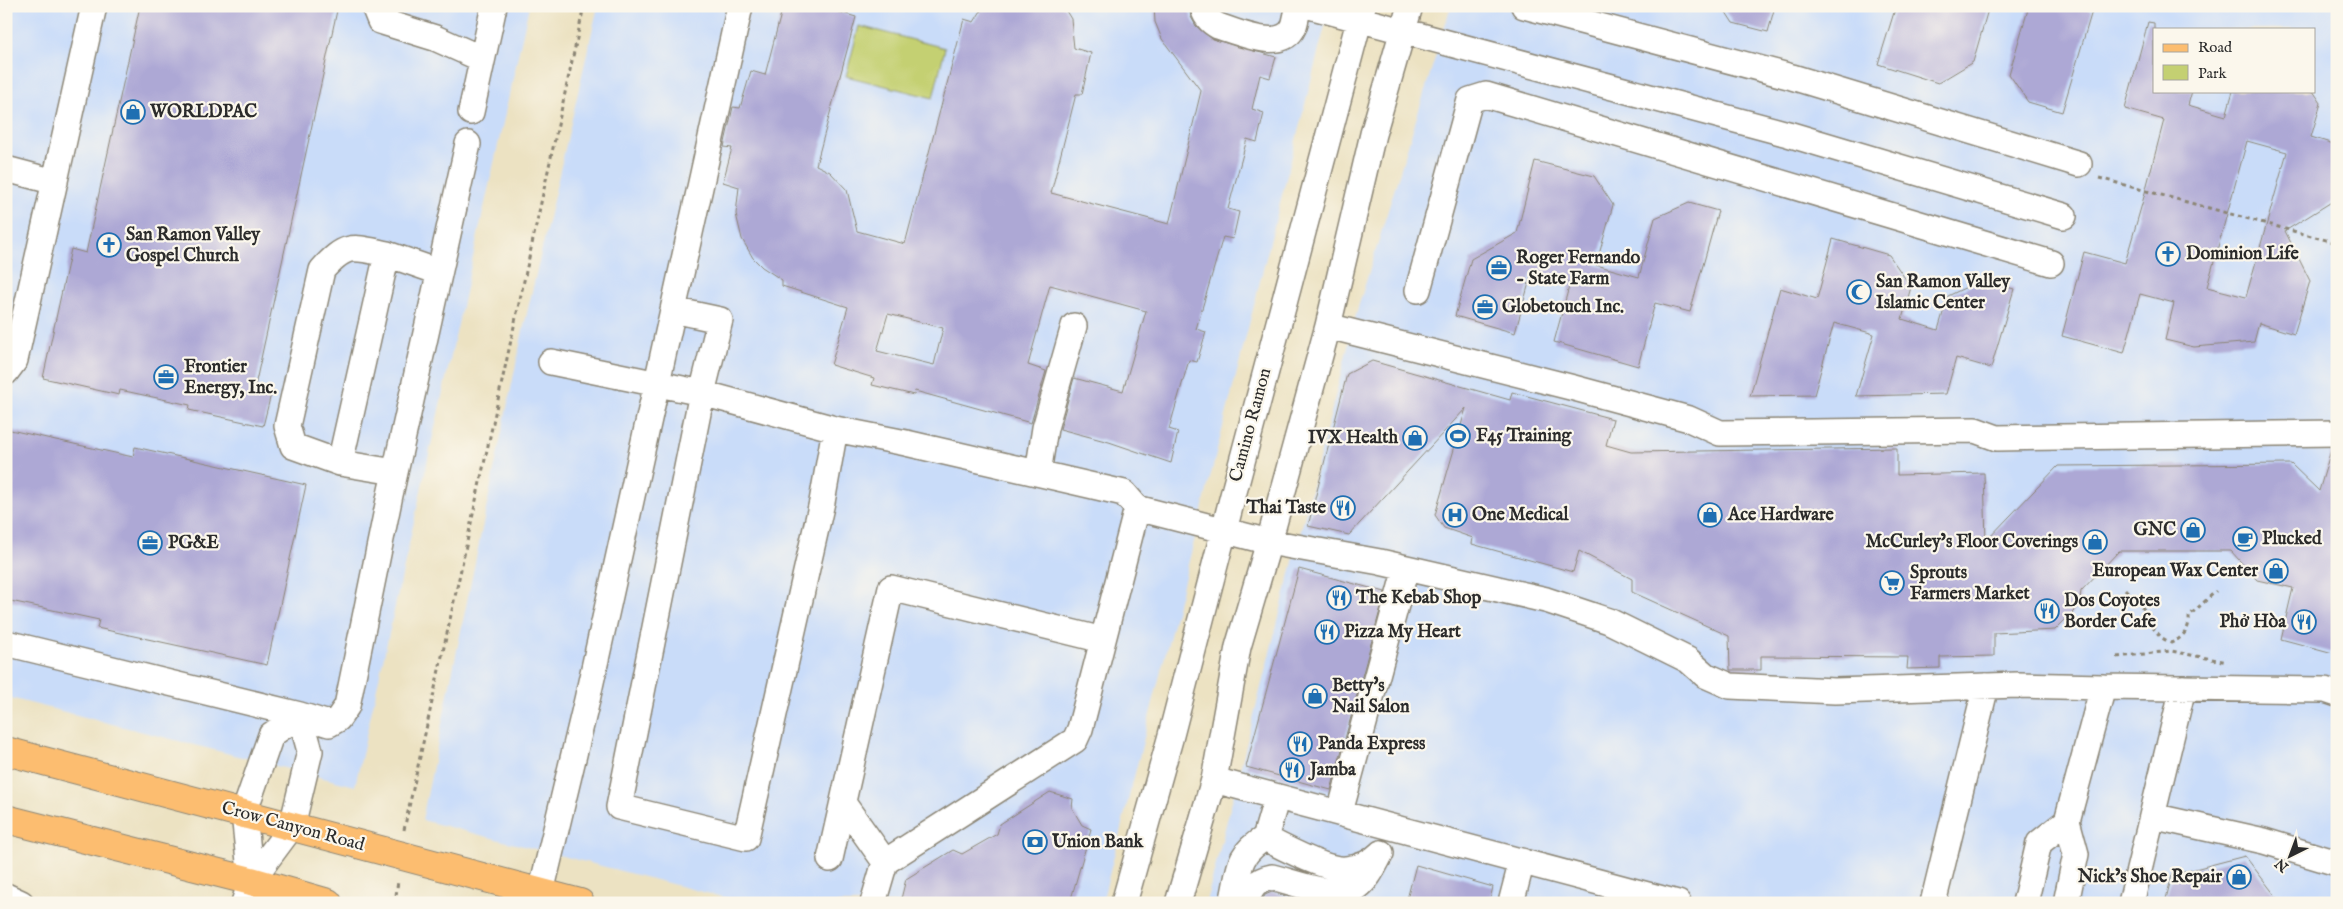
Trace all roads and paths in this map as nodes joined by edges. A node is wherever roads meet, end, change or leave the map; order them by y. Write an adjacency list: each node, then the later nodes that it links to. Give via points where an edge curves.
1 (94, 6): 18 (street)
2 (374, 6): 13 (street, via 380,21 435,38)
3 (494, 6): 13 (street)
4 (584, 6): 67 (path, via 406,815)
5 (740, 6): 25 (street)
6 (1203, 6): 7 (street, via 1211,22 1218,26 1272,41 1283,38 1294,27)
7 (1299, 6)
8 (1309, 6): 11 (street)
9 (1410, 6): 12 (street)
10 (1524, 6): 17 (street, via 1792,77)
11 (1362, 13): 12 (street); 38 (street, Camino Ramon)
12 (1403, 32): 19 (street, via 1788,134); 27 (street, via 1373,134)
13 (482, 59): 14 (street)
14 (471, 112)
15 (468, 144): 23 (street)
16 (6, 169): 18 (street)
17 (2088, 171): 20 (path)
18 (55, 182): 29 (street, via 15,360)
19 (2064, 216)
20 (2337, 243)
21 (387, 254): 23 (street); 34 (street); 34 (street, via 355,248 337,252 322,270 287,426 293,446)
22 (2050, 263): 24 (street, via 1486,95 1470,100)
23 (439, 272): 35 (street)
24 (1418, 290)
25 (673, 310): 30 (street); 31 (street, via 720,320)
26 (1074, 326): 36 (street, via 1045,428)
27 (1328, 326): 33 (street, via 1689,419 1720,433 1975,430 1997,438); 39 (street)
28 (551, 362): 30 (street)
29 (6, 372)
30 (657, 383): 31 (street); 73 (street)
31 (702, 393): 32 (street); 32 (street, via 619,807 746,838 822,502)
32 (835, 429): 36 (street)
33 (2337, 433)
34 (340, 463): 35 (street)
35 (395, 472): 53 (street, via 347,706 338,719 329,724)
36 (1038, 473): 37 (street, via 1124,493)
37 (1137, 508): 38 (street); 43 (street)
38 (1224, 530): 39 (street); 80 (street, Camino Ramon)
39 (1269, 542): 40 (street); 55 (street, via 1238,647)
40 (1406, 568): 49 (street, via 1546,600 1610,621 1688,660 1705,675 1730,686 1835,691); 58 (street)
41 (2125, 589): 45 (path, via 2153,619 2154,629)
42 (2216, 591): 45 (path, via 2189,616 2190,623 2179,640)
43 (1103, 640): 57 (street, via 890,588); 70 (street, via 1075,740)
44 (6, 643): 53 (street)
45 (2171, 643): 46 (path)
46 (2171, 651): 47 (path); 48 (path)
47 (2117, 657)
48 (2227, 662)
49 (1986, 686): 50 (street); 87 (street)
50 (2104, 687): 51 (street); 62 (street)
51 (2183, 688): 52 (street, via 2325,690); 60 (street)
52 (2337, 694)
53 (300, 715): 59 (street, via 271,735); 64 (street, via 310,751)
54 (6, 751): 59 (main road, Crow Canyon Road)
55 (1214, 780): 56 (street); 81 (street)
56 (1277, 797): 58 (street); 65 (street)
57 (843, 802): 68 (street); 70 (street)
58 (1340, 812): 63 (street)
59 (244, 813): 64 (main road, Crow Canyon Road); 72 (street)
60 (2152, 816): 71 (street, via 2264,841); 90 (street)
61 (6, 819): 72 (main road)
62 (2066, 821): 88 (street, via 2039,843); 89 (street, via 2076,854)
63 (1387, 825): 66 (street); 69 (street)
64 (292, 826): 67 (main road, Crow Canyon Road); 72 (street)
65 (1265, 838): 66 (street, via 1295,854 1344,870 1371,862); 82 (street, via 1250,847 1241,862)
66 (1381, 854): 83 (street, via 1368,877 1350,892 1338,894 1272,877 1253,886); 84 (street)
67 (401, 856): 73 (main road, Crow Canyon Road); 77 (path)
68 (830, 859)
69 (1522, 861): 85 (street); 86 (street)
70 (885, 862): 79 (street)
71 (2337, 863)
72 (248, 892): 76 (main road)
73 (541, 892): 78 (main road, Crow Canyon Road)
74 (6, 896): 75 (street)
75 (21, 903)
76 (328, 903)
77 (395, 903)
78 (580, 903)
79 (872, 903)
80 (1124, 903)
81 (1178, 903)
82 (1232, 903)
83 (1246, 903)
84 (1369, 903)
85 (1511, 903)
86 (1678, 903)
87 (1932, 903)
88 (2025, 903)
89 (2066, 903)
90 (2130, 903)

